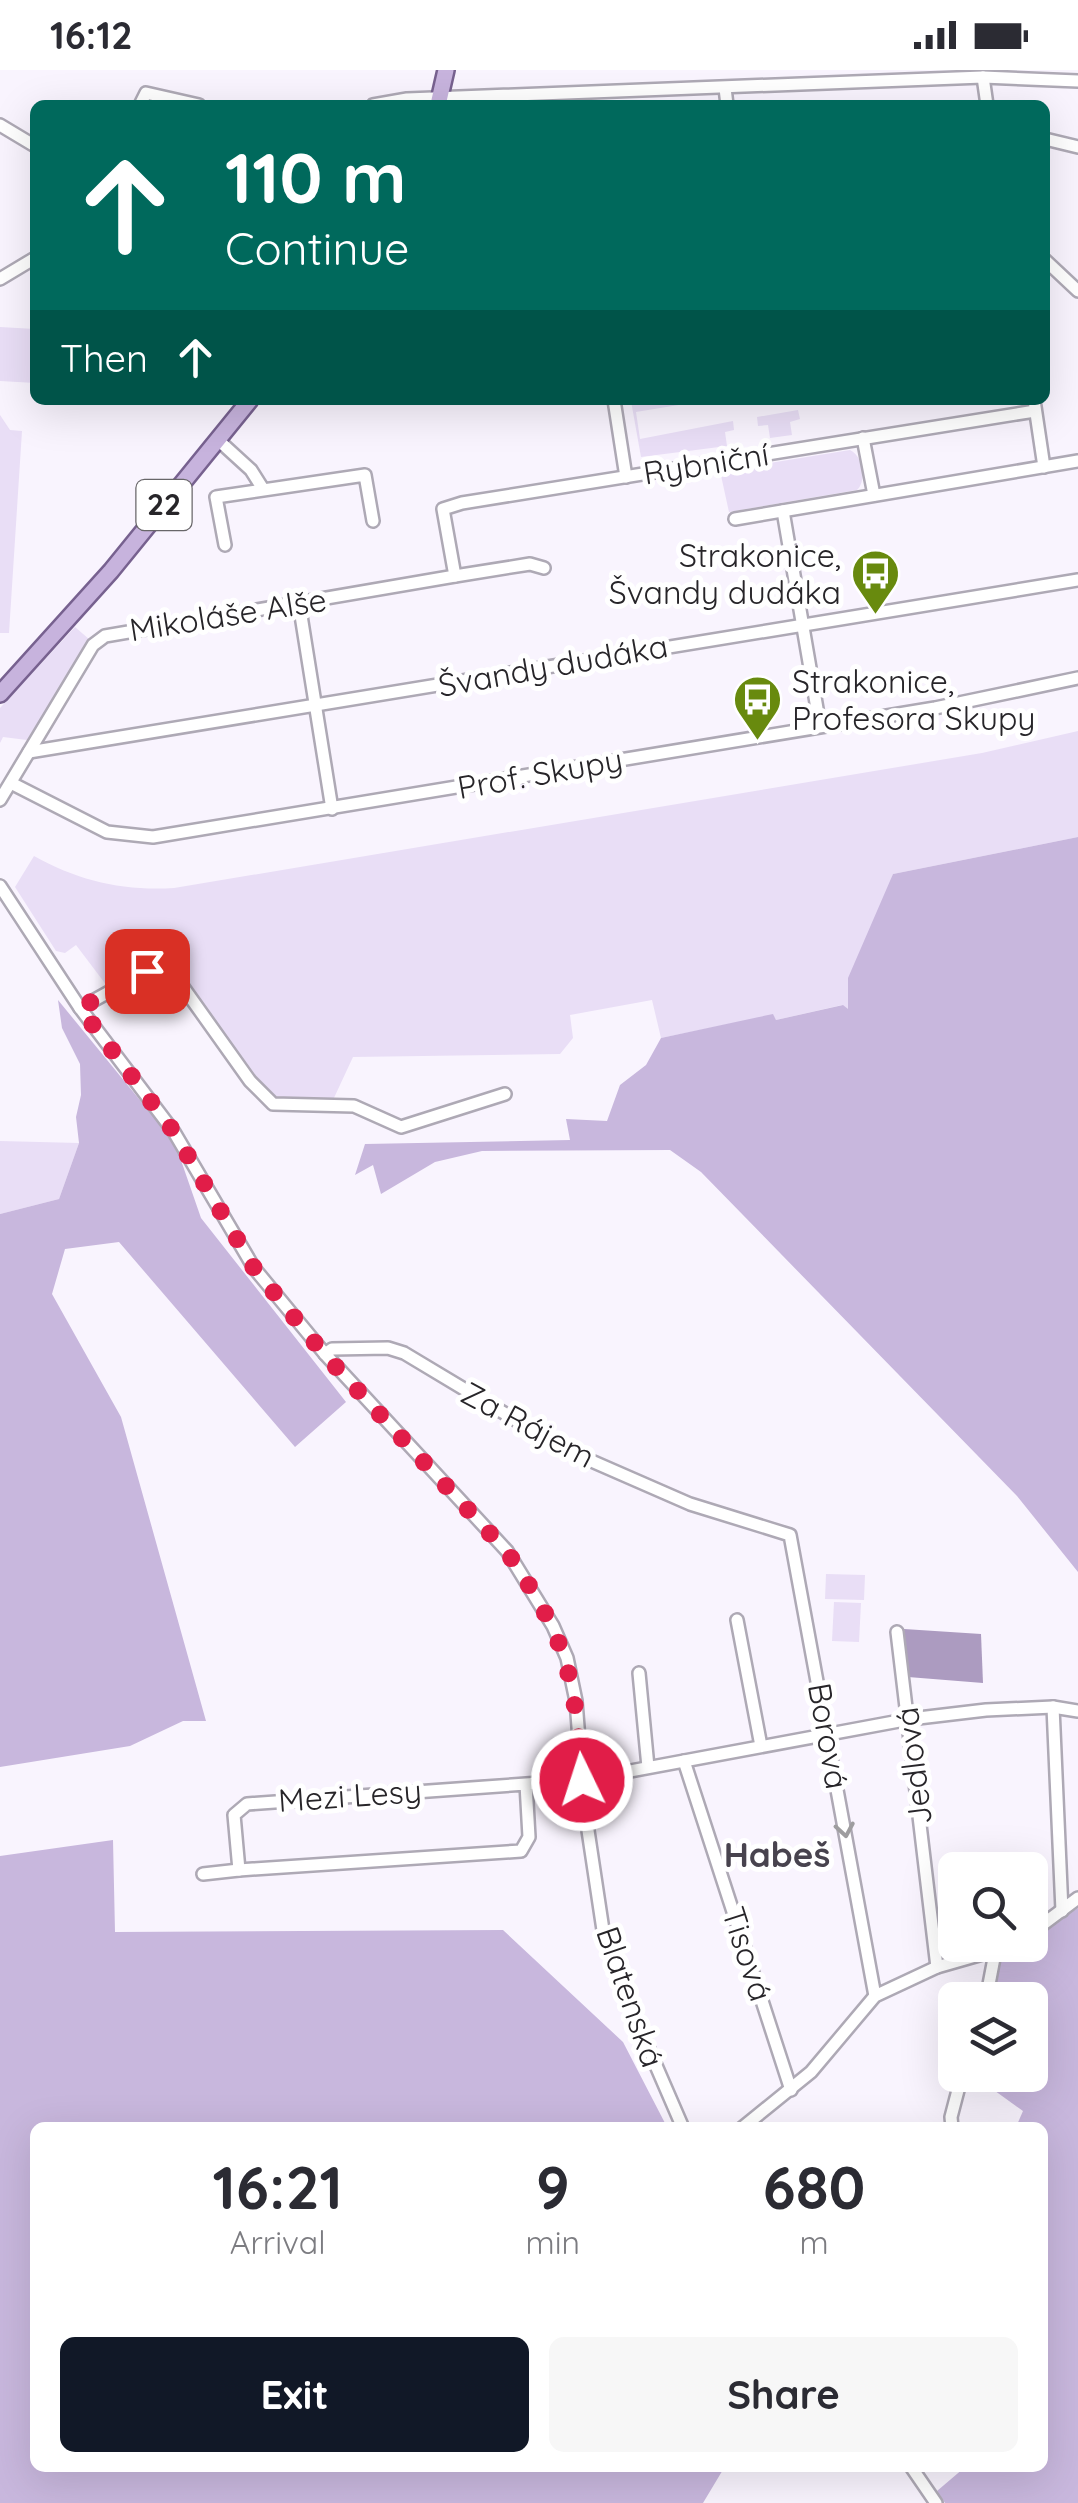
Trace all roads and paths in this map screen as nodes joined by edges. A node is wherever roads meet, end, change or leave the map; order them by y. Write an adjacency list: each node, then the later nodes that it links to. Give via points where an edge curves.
1 (446, 70): 6 (main road)
2 (920, 75): 3 (street); 5 (street)
3 (982, 77): 4 (street); 9 (street)
4 (1078, 81)
5 (725, 88): 7 (street); 8 (street)
6 (440, 100)
7 (462, 100)
8 (726, 100)
9 (986, 100)
10 (0, 126): 12 (street)
11 (1050, 140): 13 (street)
12 (30, 143)
13 (1078, 147)
14 (30, 261): 16 (street)
15 (1050, 265): 17 (street)
16 (0, 279)
17 (1078, 290)
18 (246, 405): 22 (main road, 22)
19 (615, 405): 25 (street)
20 (1034, 405): 21 (street, Rybniční); 24 (street)
21 (863, 438): 25 (street, Rybniční); 27 (street)
22 (217, 439): 26 (street); 38 (main road, 22)
23 (1078, 461): 24 (street)
24 (1044, 467): 27 (street)
25 (626, 476): 33 (street, Rybniční, via 444,509)
26 (263, 490): 30 (street, via 364,475); 31 (street, via 216,498)
27 (874, 495): 28 (street)
28 (783, 510): 29 (street); 36 (street)
29 (734, 519)
30 (372, 520)
31 (225, 545)
32 (544, 568): 33 (street, Mikoláše Alše, via 530,564)
33 (455, 576): 35 (street, Mikoláše Alše)
34 (1078, 580): 36 (street, Švandy dudáka)
35 (298, 603): 39 (street); 41 (street, Mikoláše Alše, via 105,636)
36 (801, 624): 39 (street, Švandy dudáka); 40 (street)
37 (1078, 678): 40 (street, Prof. Skupy)
38 (0, 694)
39 (315, 706): 41 (street, Švandy dudáka); 44 (street)
40 (820, 726): 44 (street, Prof. Skupy)
41 (29, 752): 42 (street, Mikoláše Alše)
42 (11, 783): 43 (street, Mikoláše Alše); 44 (street, Prof. Skupy, via 82,822 128,836)
43 (0, 800)
44 (332, 809)
45 (0, 886): 46 (street)
46 (80, 1008): 47 (street, via 147,971 173,972 250,1081 280,1106 354,1106 402,1128); 48 (street, Blatenská, via 188,1154 254,1268)
47 (505, 1094)
48 (324, 1354): 49 (street, Za Rájem, via 332,1348 404,1353 564,1448 690,1504); 60 (street, Blatenská, via 507,1552 553,1626 576,1701)
49 (790, 1535): 56 (street, Borová)
50 (737, 1620): 57 (street)
51 (897, 1632): 55 (street, Jedlová)
52 (639, 1672): 59 (street)
53 (1053, 1706): 54 (street, Mezi Lesy); 55 (street, Mezi Lesy); 65 (street)
54 (1078, 1710)
55 (910, 1718): 56 (street, Mezi Lesy); 68 (street, Jedlová)
56 (828, 1734): 57 (street, Mezi Lesy); 69 (street, Borová, one-way to 69)
57 (760, 1746): 58 (street, Mezi Lesy)
58 (684, 1760): 59 (street, Mezi Lesy); 70 (street, Tisová)
59 (648, 1768): 60 (street, Mezi Lesy)
60 (582, 1780): 61 (street, Mezi Lesy); 72 (street, Blatenská, via 618,1980)
61 (526, 1784): 62 (street, Mezi Lesy, via 247,1804 234,1815); 62 (street, Mezi Lesy, via 529,1837 521,1851)
62 (238, 1870): 63 (street, Mezi Lesy)
63 (203, 1874)
64 (1078, 1898): 65 (street)
65 (1062, 1911): 66 (street)
66 (1048, 1921)
67 (958, 1962): 68 (street)
68 (938, 1967): 69 (street)
69 (875, 1996): 70 (street)
70 (792, 2090): 73 (street)
71 (957, 2092): 74 (street)
72 (680, 2122)
73 (750, 2122)
74 (952, 2122)
75 (915, 2472): 76 (street)
76 (936, 2503)

